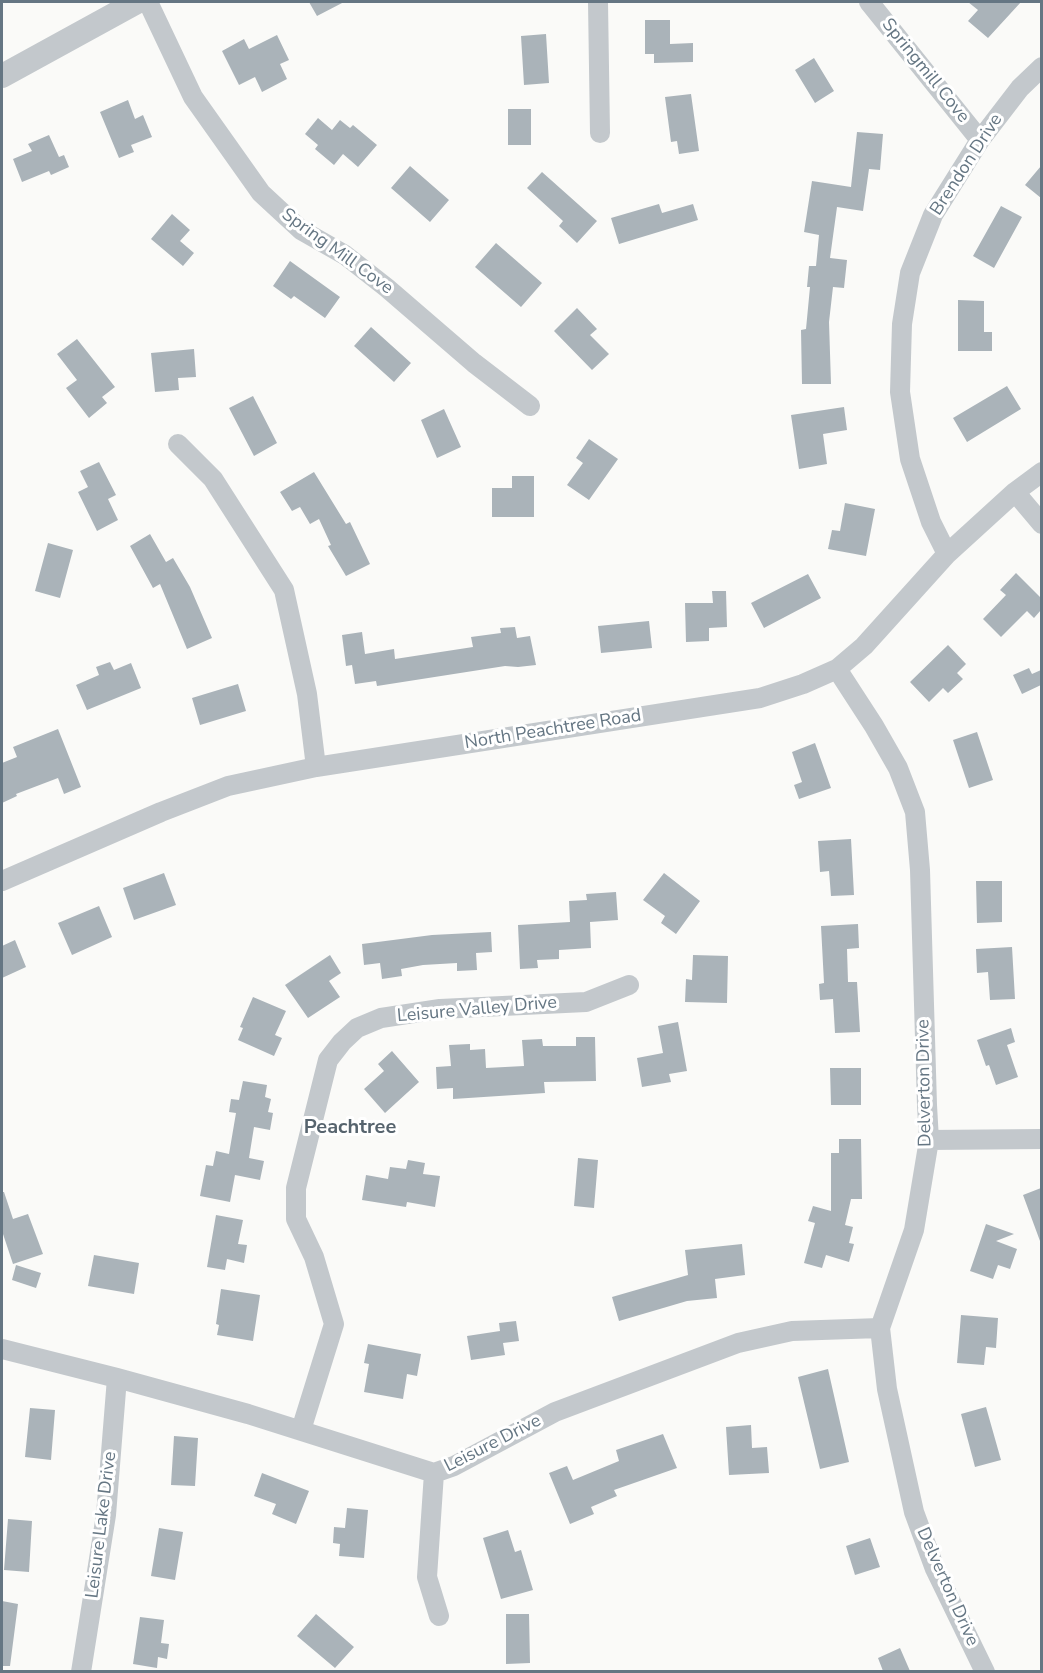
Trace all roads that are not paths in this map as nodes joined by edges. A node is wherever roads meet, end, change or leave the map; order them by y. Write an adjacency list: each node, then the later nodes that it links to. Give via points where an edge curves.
1 (137, 2): 6 (street)
2 (148, 2): 9 (street, Spring Mill Cove, via 193,97 261,193 301,230 345,255)
3 (598, 2): 7 (street)
4 (869, 2): 8 (street, Springmill Cove)
5 (1041, 66): 8 (street, Brendon Drive)
6 (2, 76)
7 (600, 134)
8 (980, 140): 14 (street, Brendon Drive, via 933,215 910,273 902,324 900,392 910,459 931,522)
9 (530, 405)
10 (178, 444): 16 (street, via 213,479 284,590 307,694)
11 (1041, 472): 12 (street, North Peachtree Road)
12 (1016, 492): 13 (street); 14 (street, North Peachtree Road)
13 (1041, 524)
14 (947, 554): 15 (street, North Peachtree Road, via 864,646)
15 (837, 669): 16 (street, North Peachtree Road, via 760,698); 20 (street, Delverton Drive, via 898,768 915,812)
16 (316, 766): 17 (street, North Peachtree Road, via 228,786)
17 (2, 881)
18 (629, 985): 24 (street, Leisure Valley Drive, via 586,1002 440,1010 381,1018 357,1028 342,1041 328,1060 296,1188 296,1219 314,1257 334,1324)
19 (1041, 1139): 20 (street)
20 (929, 1140): 21 (street, Delverton Drive, via 914,1230)
21 (880, 1328): 25 (street, Leisure Drive, via 792,1331 738,1343 555,1412); 28 (street, Delverton Drive, via 887,1389 914,1512 935,1569)
22 (2, 1349): 23 (street, Leisure Drive)
23 (117, 1378): 24 (street, Leisure Drive); 27 (street, Leisure Lake Drive, via 106,1515)
24 (301, 1430): 25 (street, Leisure Drive)
25 (434, 1473): 26 (street, via 427,1577)
26 (439, 1616)
27 (81, 1671)
28 (985, 1671)

